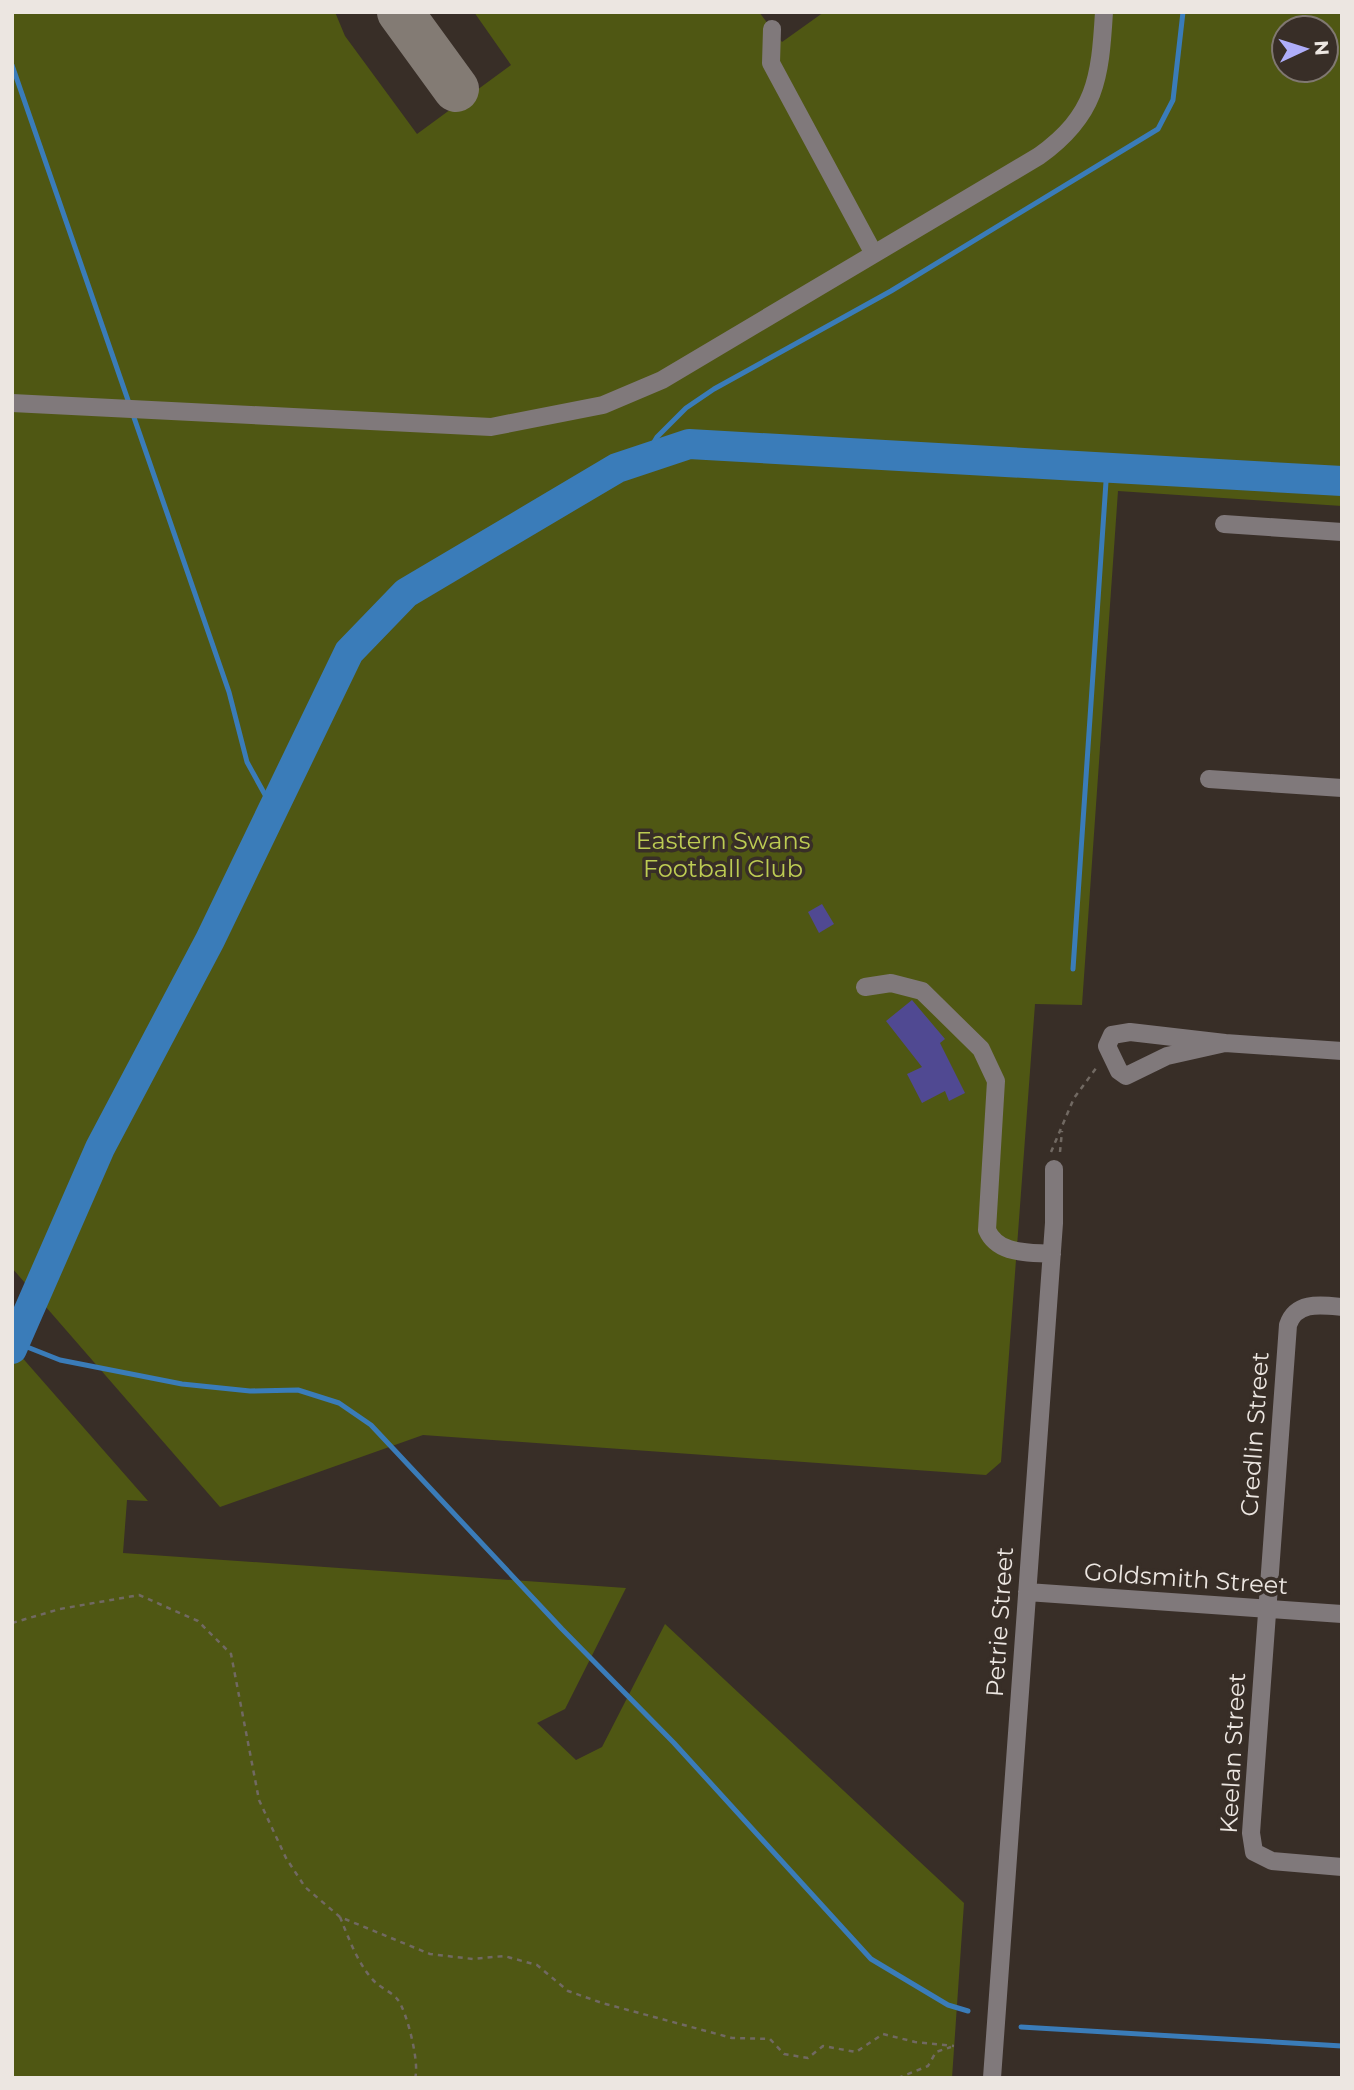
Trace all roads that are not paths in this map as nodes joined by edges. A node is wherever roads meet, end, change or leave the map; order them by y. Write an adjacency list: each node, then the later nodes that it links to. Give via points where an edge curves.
1 (1104, 12): 3 (street, via 1093,92 1065,137)
2 (772, 29): 3 (street, via 771,63)
3 (874, 254): 4 (street, via 662,380 603,405 551,417 491,427)
4 (12, 403)
5 (1224, 524): 6 (street)
6 (1342, 532)
7 (1209, 779): 8 (street)
8 (1342, 788)
9 (865, 987): 13 (street, via 891,983 922,991 981,1049 996,1081 987,1230 1004,1248)
10 (1225, 1043): 10 (street, via 1167,1056 1127,1076 1119,1072 1107,1046 1112,1035 1122,1032); 11 (street)
11 (1342, 1051)
12 (1054, 1169): 13 (street, Petrie Street)
13 (1052, 1254): 15 (street, Petrie Street)
14 (1342, 1307): 16 (street, Credlin Street, via 1305,1307 1292,1315 1288,1325)
15 (1027, 1592): 16 (street, Goldsmith Street); 19 (street, Petrie Street)
16 (1267, 1609): 17 (street, Goldsmith Street); 18 (street, Keelan Street, via 1252,1846 1268,1861)
17 (1342, 1614)
18 (1342, 1867)
19 (992, 2078)

